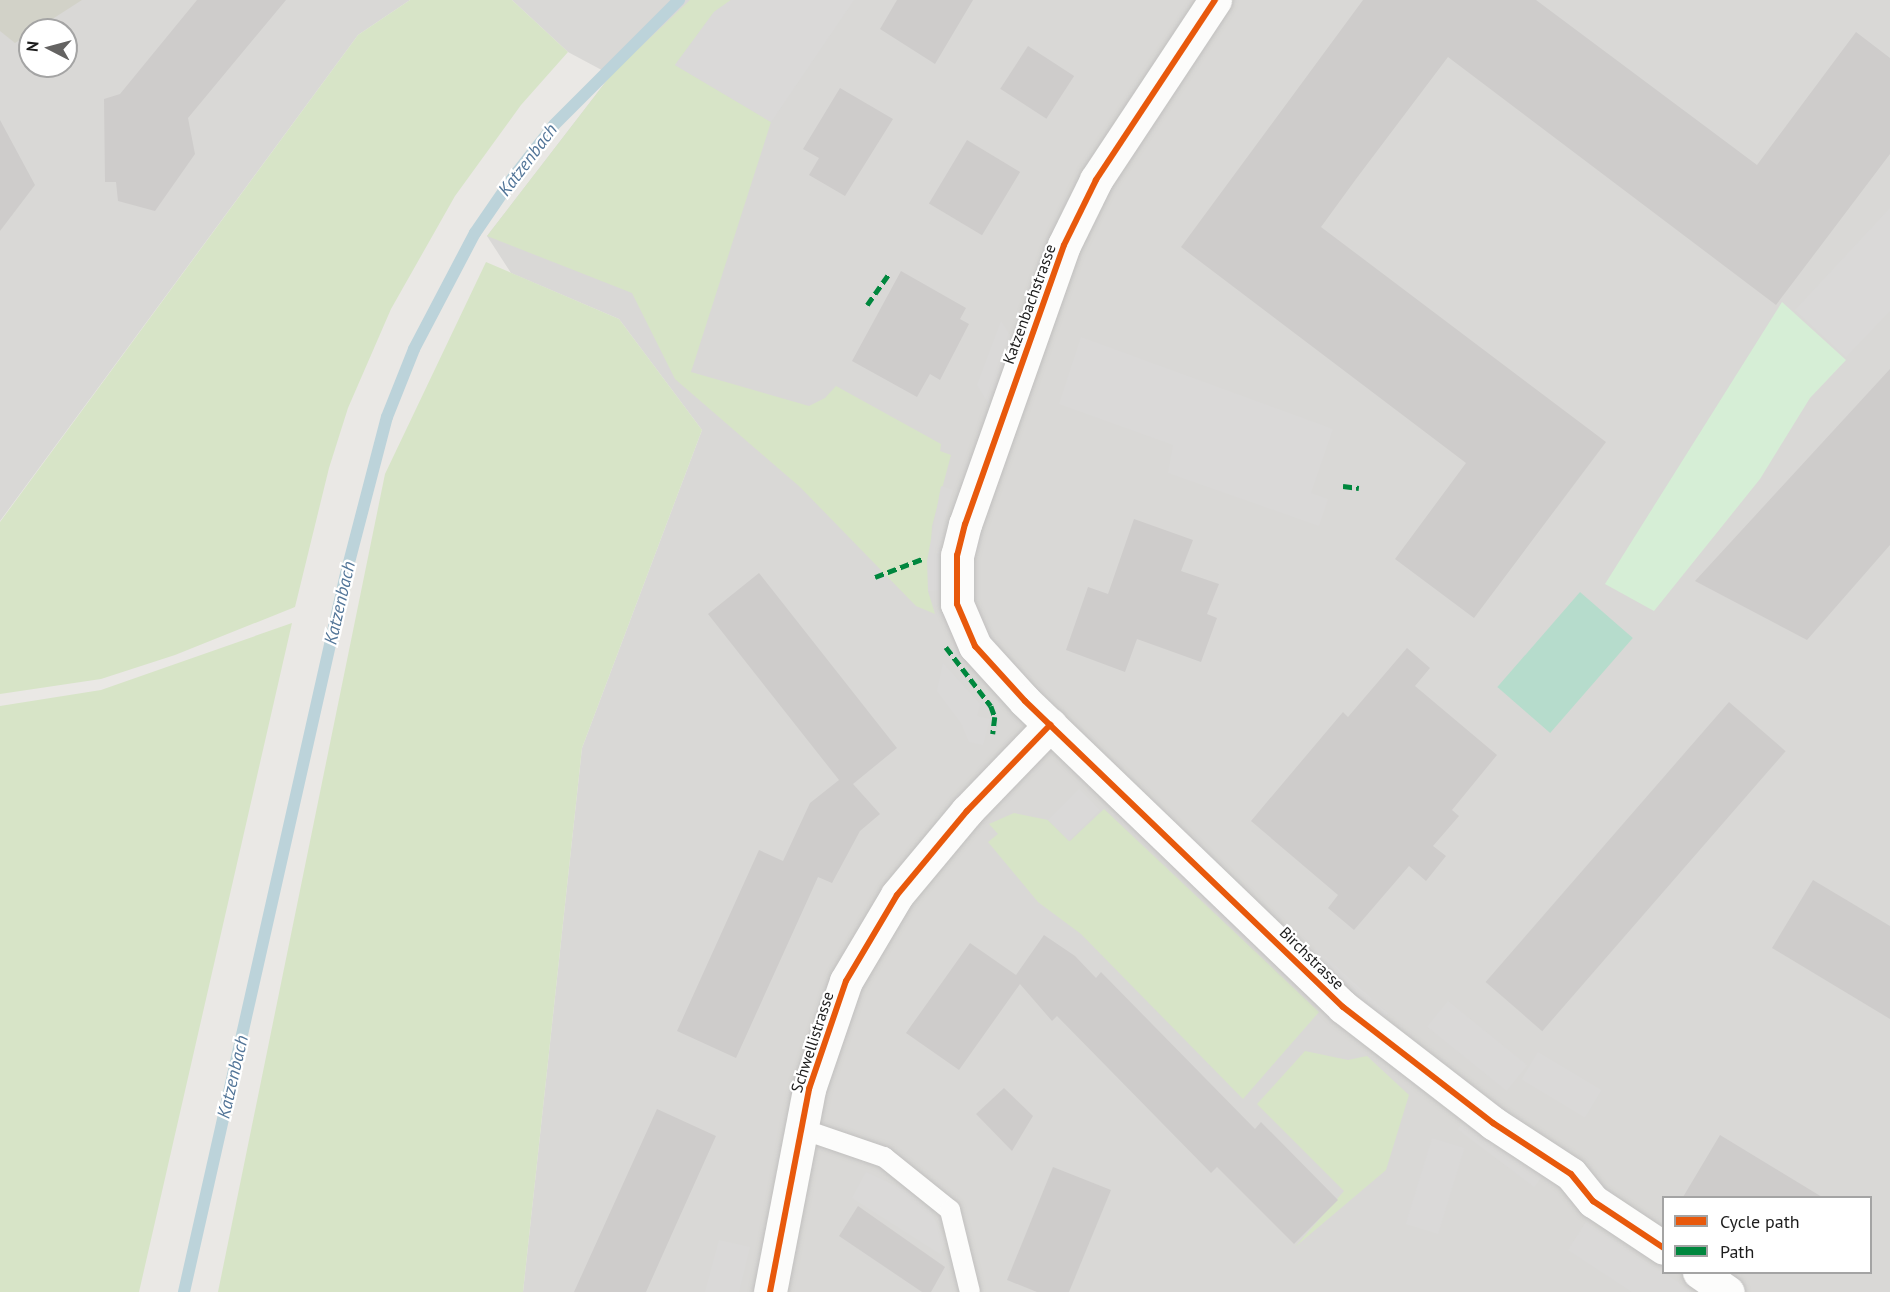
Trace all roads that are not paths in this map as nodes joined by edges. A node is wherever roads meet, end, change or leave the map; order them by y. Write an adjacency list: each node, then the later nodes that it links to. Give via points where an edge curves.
1 (1215, 0): 2 (street, Katzenbachstrasse, via 1096,180 1042,298 957,555 957,604)
2 (975, 646): 3 (street, Birchstrasse)
3 (1050, 725): 4 (street, Schwellistrasse, via 967,811 897,895 846,981 808,1089); 5 (street, Birchstrasse, via 1343,1007 1501,1129 1571,1174 1593,1201)
4 (802, 1129): 7 (street, Schwellistrasse); 8 (lane, via 884,1157 950,1210)
5 (1662, 1247)
6 (1702, 1274): 9 (street)
7 (770, 1292)
8 (970, 1292)
9 (1728, 1292)

